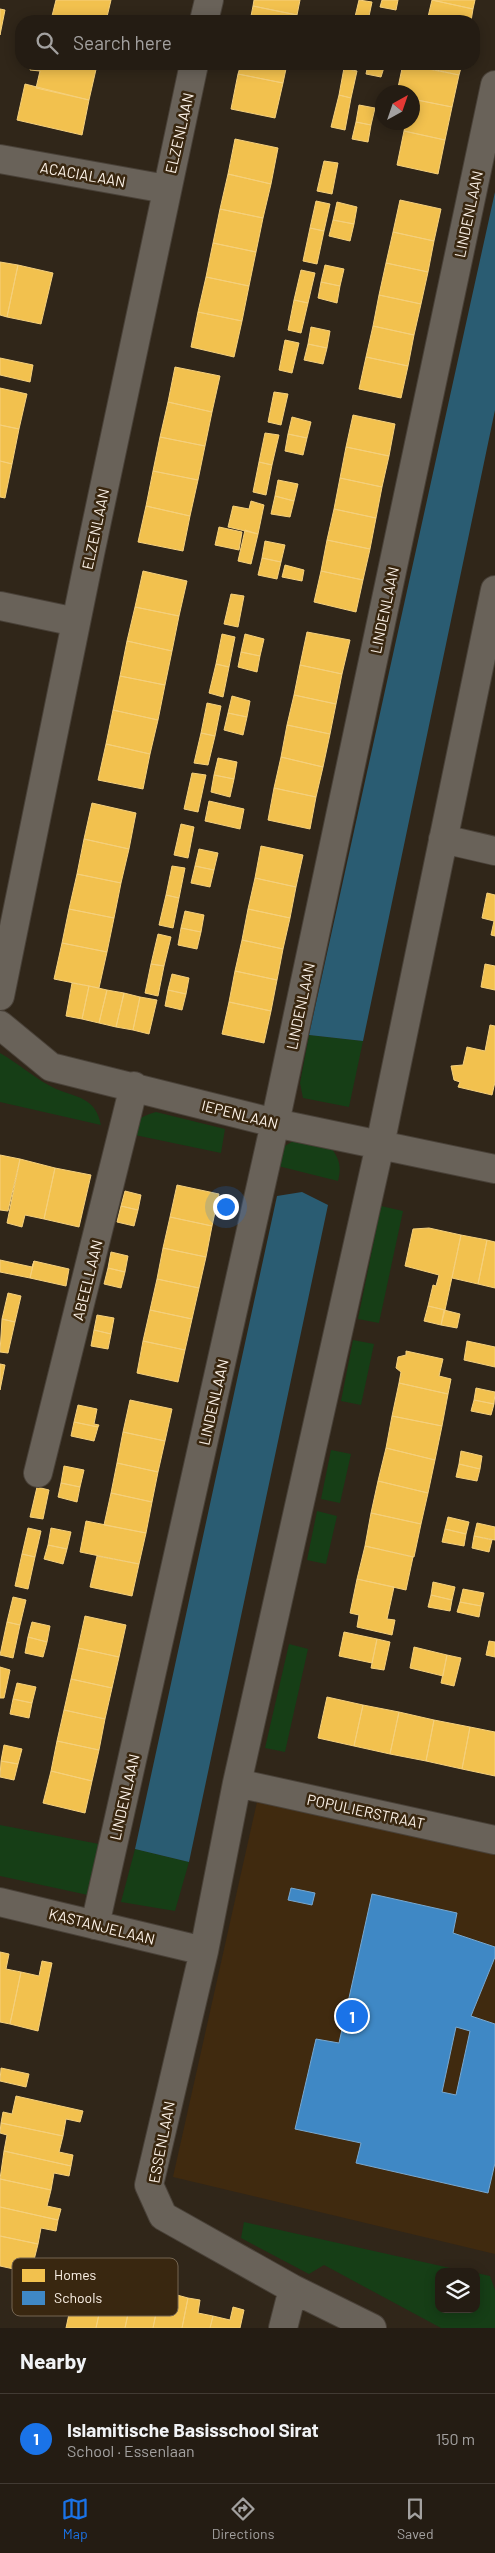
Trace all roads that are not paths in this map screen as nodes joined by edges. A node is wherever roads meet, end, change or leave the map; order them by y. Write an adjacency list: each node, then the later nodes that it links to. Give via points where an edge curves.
1 (208, 0): 2 (street)
2 (205, 15)
3 (193, 70): 6 (street, ELZENLAAN)
4 (495, 85): 15 (street, LINDENLAAN)
5 (0, 159): 6 (street, ACACIALAAN)
6 (166, 189): 9 (street, ELZENLAAN)
7 (495, 590): 10 (street)
8 (0, 606): 9 (street)
9 (76, 622): 12 (street, ELZENLAAN)
10 (444, 839): 11 (street); 16 (street)
11 (495, 851)
12 (0, 996)
13 (0, 1025): 14 (street, IEPENLAAN, via 51,1067)
14 (134, 1086): 15 (street, IEPENLAAN); 18 (street, ABEELLAAN)
15 (276, 1123): 16 (street, IEPENLAAN); 22 (street, LINDENLAAN)
16 (380, 1144): 17 (street, IEPENLAAN); 19 (street)
17 (495, 1169)
18 (38, 1473)
19 (237, 1783): 20 (street, POPULIERSTRAAT); 23 (street)
20 (495, 1840)
21 (0, 1902): 22 (street, KASTANJELAAN)
22 (95, 1925): 23 (street, KASTANJELAAN)
23 (204, 1951): 24 (street, ESSENLAAN, via 149,2185 163,2216)
24 (293, 2289): 25 (street); 26 (street, ESSENLAAN)
25 (283, 2328)
26 (372, 2328)

